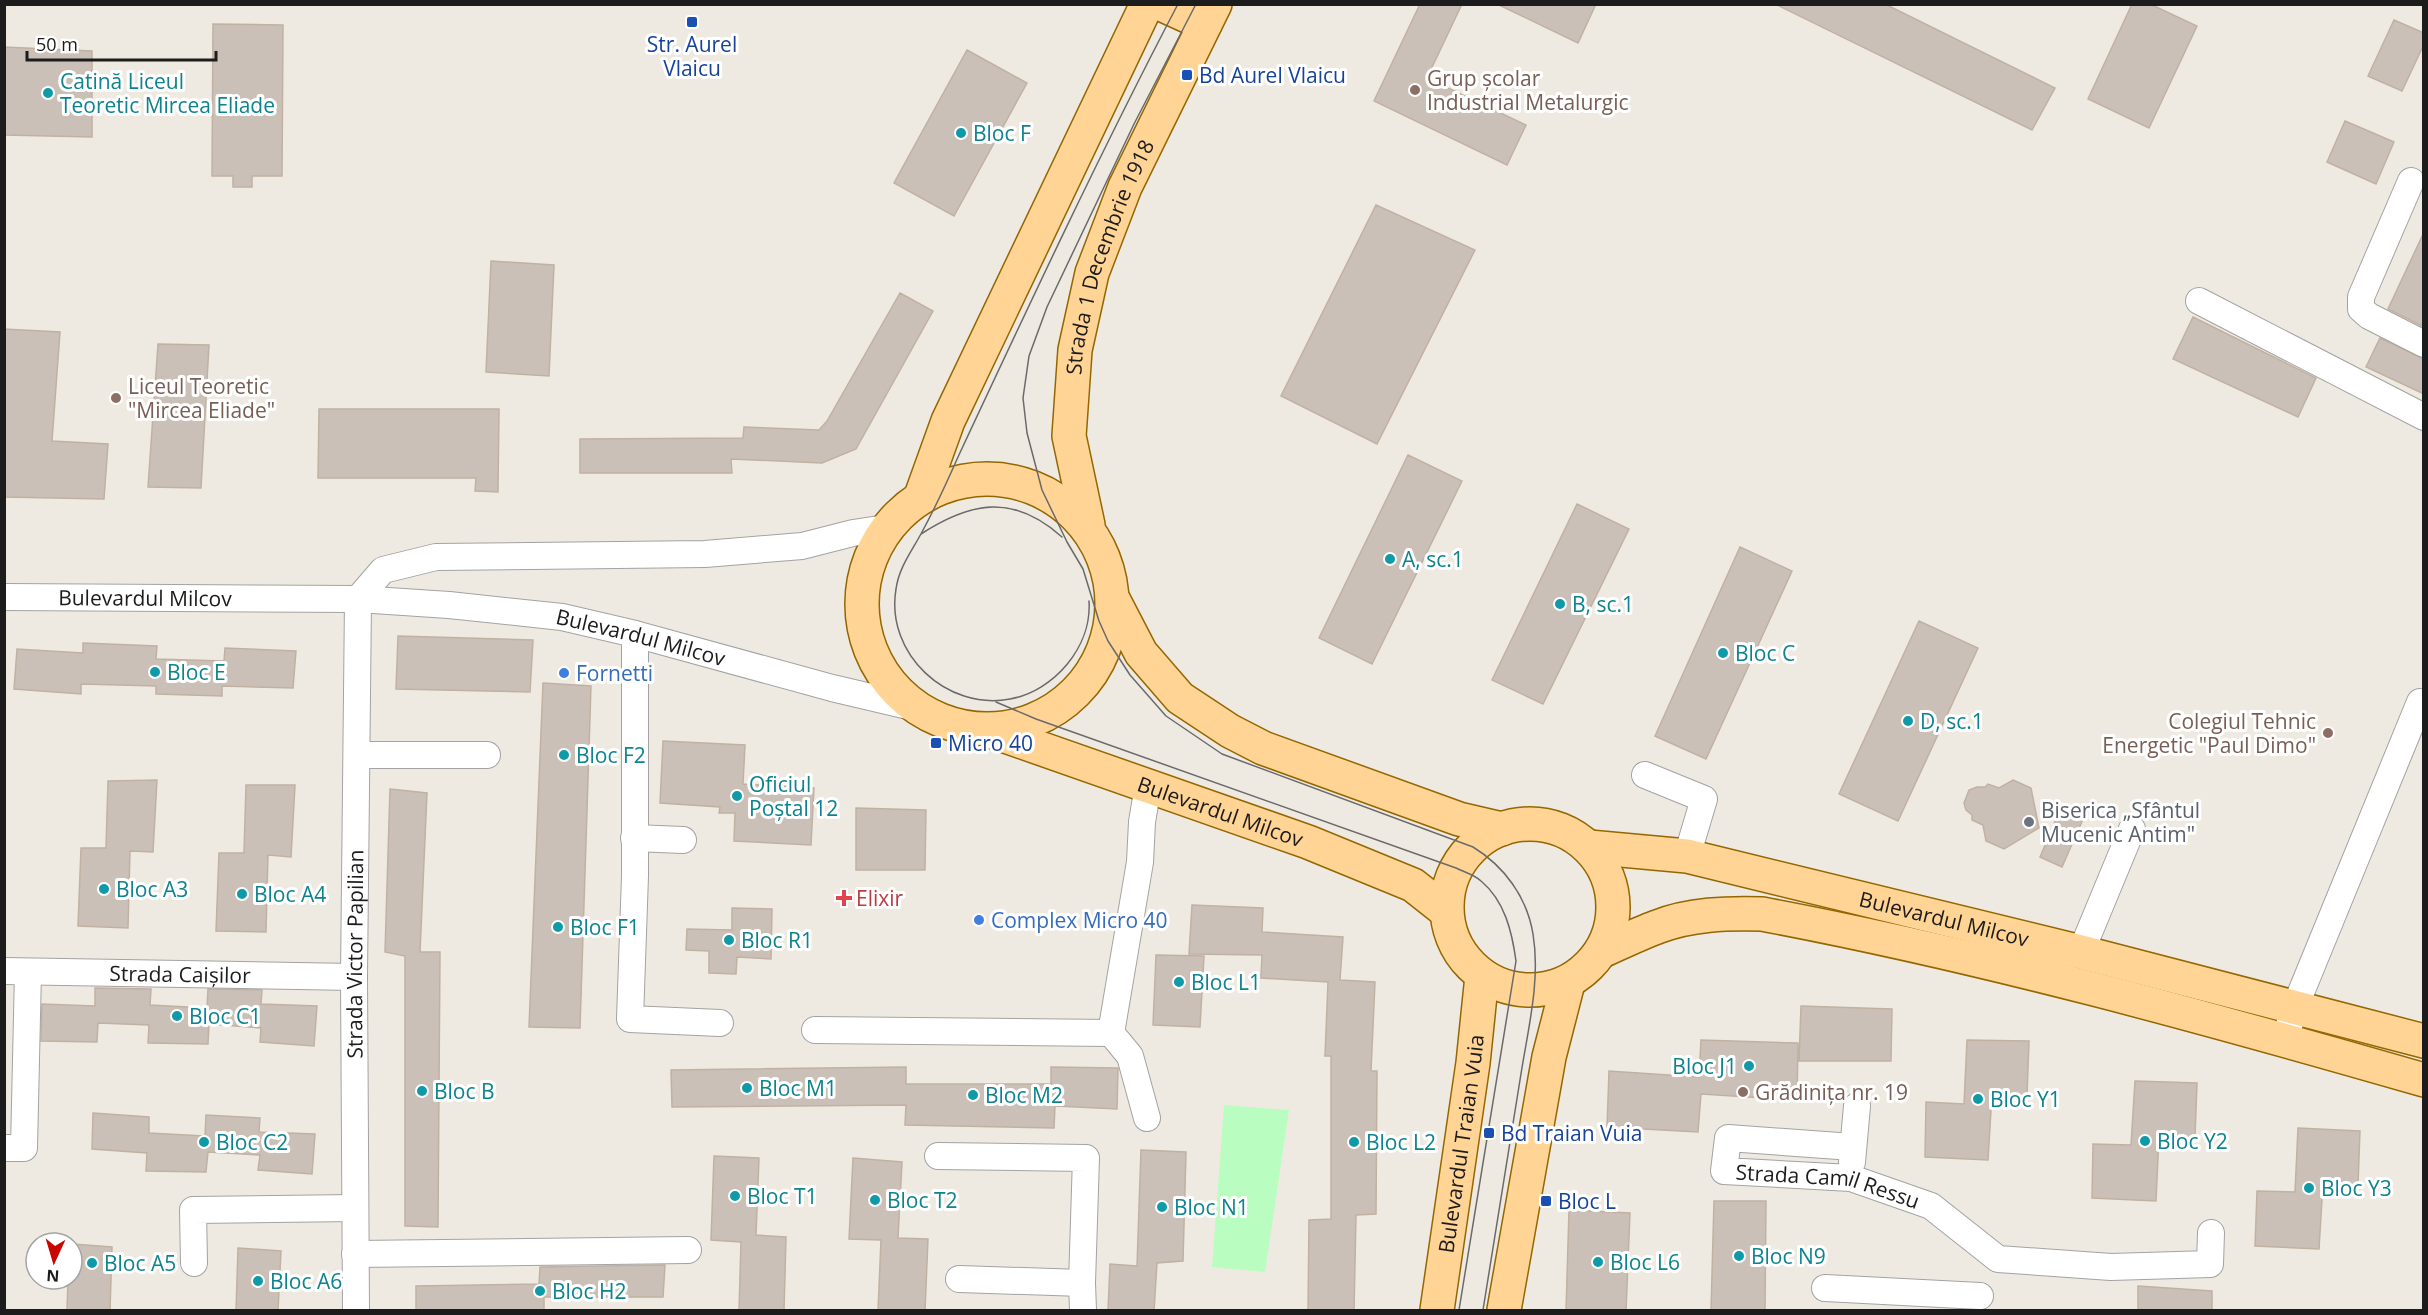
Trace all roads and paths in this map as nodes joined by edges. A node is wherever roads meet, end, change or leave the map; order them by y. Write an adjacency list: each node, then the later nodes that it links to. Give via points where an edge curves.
1 (1148, 4): 8 (main road, via 948,421)
2 (1161, 4): 3 (main road)
3 (1210, 14): 9 (main road, Strada 1 Decembrie 1918, via 1125,187 1092,273 1075,350 1070,436)
4 (2411, 181): 6 (street, via 2361,297 2361,309)
5 (2199, 301): 7 (street)
6 (2424, 344)
7 (2424, 417)
8 (921, 496): 9 (main road, via 978,478 1011,480 1042,490 1067,505); 10 (main road)
9 (1088, 525): 13 (main road, Strada 1 Decembrie 1918)
10 (886, 528): 12 (street, via 802,546 705,554 436,556 383,570); 16 (main road, via 871,553 862,581 861,610 866,639 877,665 895,689)
11 (4, 597): 12 (street, Bulevardul Milcov)
12 (358, 599): 14 (street, Bulevardul Milcov, via 562,617); 18 (street, Strada Victor Papilian)
13 (1114, 601): 17 (main road, via 1108,641 1081,688 1036,719); 22 (main road, via 1141,653 1180,698 1230,731 1317,768 1459,819)
14 (634, 634): 16 (street, Bulevardul Milcov); 24 (street)
15 (2420, 702): 35 (street)
16 (917, 708): 17 (main road, via 947,722)
17 (986, 729): 21 (main road, Bulevardul Milcov)
18 (358, 755): 19 (street); 33 (street, Strada Victor Papilian)
19 (487, 755)
20 (1645, 775): 27 (street, via 1704,799)
21 (1148, 786): 28 (main road, Bulevardul Milcov, via 1308,842 1413,885); 38 (street, via 1140,862)
22 (1502, 829): 26 (main road, via 1524,824 1548,826); 28 (main road, via 1473,847 1456,868)
23 (2132, 829): 30 (street)
24 (634, 838): 25 (street); 36 (street, via 630,1019)
25 (683, 840)
26 (1589, 847): 27 (main road, Bulevardul Milcov); 29 (main road, via 1605,870 1614,897 1612,925)
27 (1687, 855): 30 (main road, Bulevardul Milcov)
28 (1446, 911): 32 (main road, via 1451,935 1463,958)
29 (1602, 951): 34 (main road); 39 (main road, Bulevardul Milcov, via 1659,926 1702,916 1762,914 1978,961)
30 (2081, 952): 35 (main road, Bulevardul Milcov)
31 (16, 971): 33 (street, Strada Caișilor); 45 (street, via 24,1148)
32 (1482, 976): 34 (main road, via 1511,989 1533,991); 60 (main road, Bulevardul Traian Vuia)
33 (354, 977): 48 (street, Strada Victor Papilian)
34 (1568, 983): 61 (main road, via 1549,1057)
35 (2295, 1007): 39 (street); 40 (main road, Bulevardul Milcov)
36 (720, 1023)
37 (815, 1030): 38 (street)
38 (1111, 1033): 43 (street, via 1130,1056)
39 (2284, 1041): 41 (main road, Bulevardul Milcov)
40 (2424, 1041)
41 (2424, 1080)
42 (1857, 1106): 44 (street)
43 (1147, 1118)
44 (1853, 1147): 47 (street); 47 (street, Strada Camil Ressu, via 1728,1138 1724,1171)
45 (4, 1148)
46 (938, 1156): 55 (street, via 1086,1158)
47 (1851, 1178): 52 (street, Strada Camil Ressu, via 1932,1206)
48 (355, 1208): 51 (street, Strada Victor Papilian); 53 (street, via 193,1210)
49 (2211, 1233): 52 (street, via 2210,1264 2111,1267)
50 (688, 1250): 51 (street)
51 (355, 1254): 58 (street, Strada Victor Papilian)
52 (1998, 1259): 57 (street)
53 (194, 1263)
54 (959, 1279): 55 (street)
55 (1082, 1283): 59 (street)
56 (1825, 1288): 57 (street)
57 (1979, 1303)
58 (356, 1311)
59 (1083, 1311)
60 (1437, 1311)
61 (1504, 1311)

